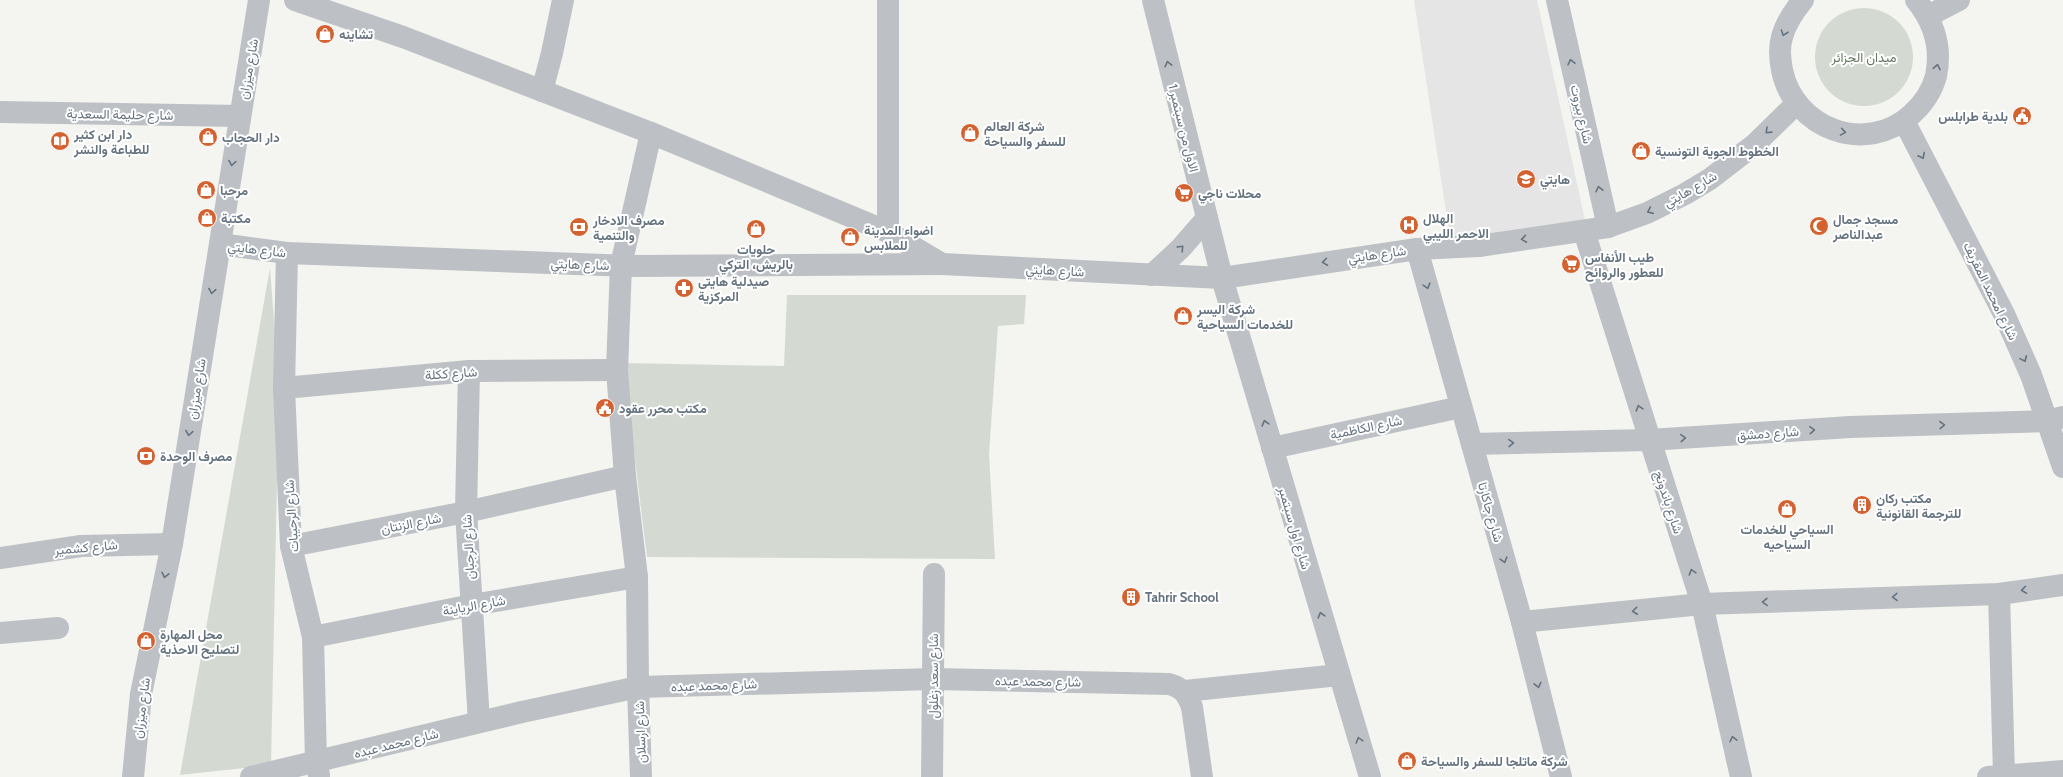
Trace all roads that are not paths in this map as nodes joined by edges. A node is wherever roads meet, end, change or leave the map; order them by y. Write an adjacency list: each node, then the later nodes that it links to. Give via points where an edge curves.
1 (259, 0): 13 (street, شارع ميزران)
2 (294, 0): 10 (street, شارع هايتي, via 403,37)
3 (563, 0): 10 (street)
4 (888, 0): 19 (street)
5 (1153, 0): 16 (street, الاول من سبتمبر 1, one-way to 5)
6 (1557, 0): 17 (street, شارع بيروت, one-way to 6)
7 (1803, 0): 11 (street, one-way to 11, via 1790,16 1782,38 1780,60 1785,83)
8 (1959, 0): 9 (street)
9 (1922, 8): 14 (street, one-way to 9, via 1922,105 1934,85 1939,62 1937,38)
10 (542, 91): 15 (street, شارع هايتي)
11 (1796, 104): 14 (street, one-way to 14, via 1814,120 1835,131 1859,135 1877,132); 17 (street, شارع هايتي, one-way to 17, via 1754,145 1710,179 1647,213)
12 (0, 112): 13 (street, شارع حليمة السعدية)
13 (240, 116): 20 (street, شارع ميزران, one-way to 20)
14 (1904, 121): 31 (street, شارع امحمد المقريف, one-way to 31)
15 (651, 133): 19 (street, شارع هايتي); 24 (street, شارع ارسلان)
16 (1207, 218): 25 (street, one-way to 16, via 1181,248); 26 (street, الاول من سبتمبر 1)
17 (1608, 227): 18 (street, شارع هايتي)
18 (1584, 231): 21 (street, شارع هايتي, one-way to 21, via 1479,246); 32 (street, شارع باندونج, one-way to 18)
19 (888, 232): 23 (street, شارع هايتي)
20 (220, 244): 22 (street, شارع هايتي); 38 (street, شارع ميزران, one-way to 38)
21 (1417, 249): 26 (street, شارع هايتي, one-way to 26); 30 (street, شارع جاكارتا, one-way to 30)
22 (287, 254): 24 (street, شارع هايتي); 29 (street, شارع الرحيبات)
23 (942, 264): 24 (street, شارع هايتي); 25 (street, شارع هايتي)
24 (621, 265): 27 (street, شارع ارسلان)
25 (1152, 274): 26 (street, شارع هايتي)
26 (1222, 278): 34 (street, شارع اول سبتمبر, one-way to 26)
27 (617, 370): 28 (street, شارع ككلة); 36 (street, شارع ارسلان)
28 (469, 371): 29 (street, شارع ككلة); 37 (street, شارع الرجبان)
29 (284, 388): 39 (street, شارع الرحيبات)
30 (1461, 407): 33 (street, شارع جاكارتا); 34 (street, شارع الكاظمية)
31 (2055, 419): 32 (street, شارع دمشق, one-way to 31, via 1850,427); 35 (street, شارع امحمد المقريف)
32 (1649, 440): 33 (street, شارع دمشق, one-way to 32); 45 (street, شارع باندونج, one-way to 32)
33 (1472, 444): 47 (street, شارع جاكارتا, one-way to 47)
34 (1272, 448): 51 (street, شارع اول سبتمبر, one-way to 34)
35 (2063, 467)
36 (624, 476): 37 (street, شارع الزنتان); 42 (street, شارع ارسلان)
37 (466, 512): 39 (street, شارع الزنتان); 46 (street, شارع الرجبان)
38 (172, 544): 40 (street, شارع كشمير, via 81,546); 59 (street, شارع ميزران, one-way to 59, via 141,694)
39 (291, 546): 50 (street, شارع الرحيبات)
40 (0, 558)
41 (934, 574): 52 (street, شارع سعد زغلول)
42 (637, 577): 46 (street, شارع الرياينة); 53 (street, شارع ارسلان)
43 (2063, 585): 44 (street, one-way to 44)
44 (2000, 594): 45 (street, one-way to 45); 58 (street)
45 (1702, 604): 47 (street, one-way to 47); 66 (street, شارع باندونج, one-way to 45)
46 (472, 605): 50 (street, شارع الرياينة); 55 (street, شارع الرجبان)
47 (1522, 622): 65 (street, شارع جاكارتا, one-way to 65)
48 (58, 628): 49 (street)
49 (0, 633)
50 (312, 637): 56 (street, شارع الرحيبات)
51 (1338, 674): 54 (street); 64 (street, شارع اول سبتمبر, one-way to 51)
52 (934, 679): 53 (street, شارع محمد عبده); 54 (street, شارع محمد عبده, via 1169,684 1180,687); 62 (street, شارع سعد زغلول)
53 (638, 687): 55 (street, شارع محمد عبده); 61 (street, شارع ارسلان)
54 (1185, 692): 63 (street, via 1192,708)
55 (479, 722): 56 (street, شارع محمد عبده)
56 (318, 770): 60 (street, شارع محمد عبده)
57 (2063, 771): 58 (street)
58 (1996, 776)
59 (133, 777)
60 (251, 777)
61 (641, 777)
62 (932, 777)
63 (1202, 777)
64 (1370, 777)
65 (1561, 777)
66 (1741, 777)

